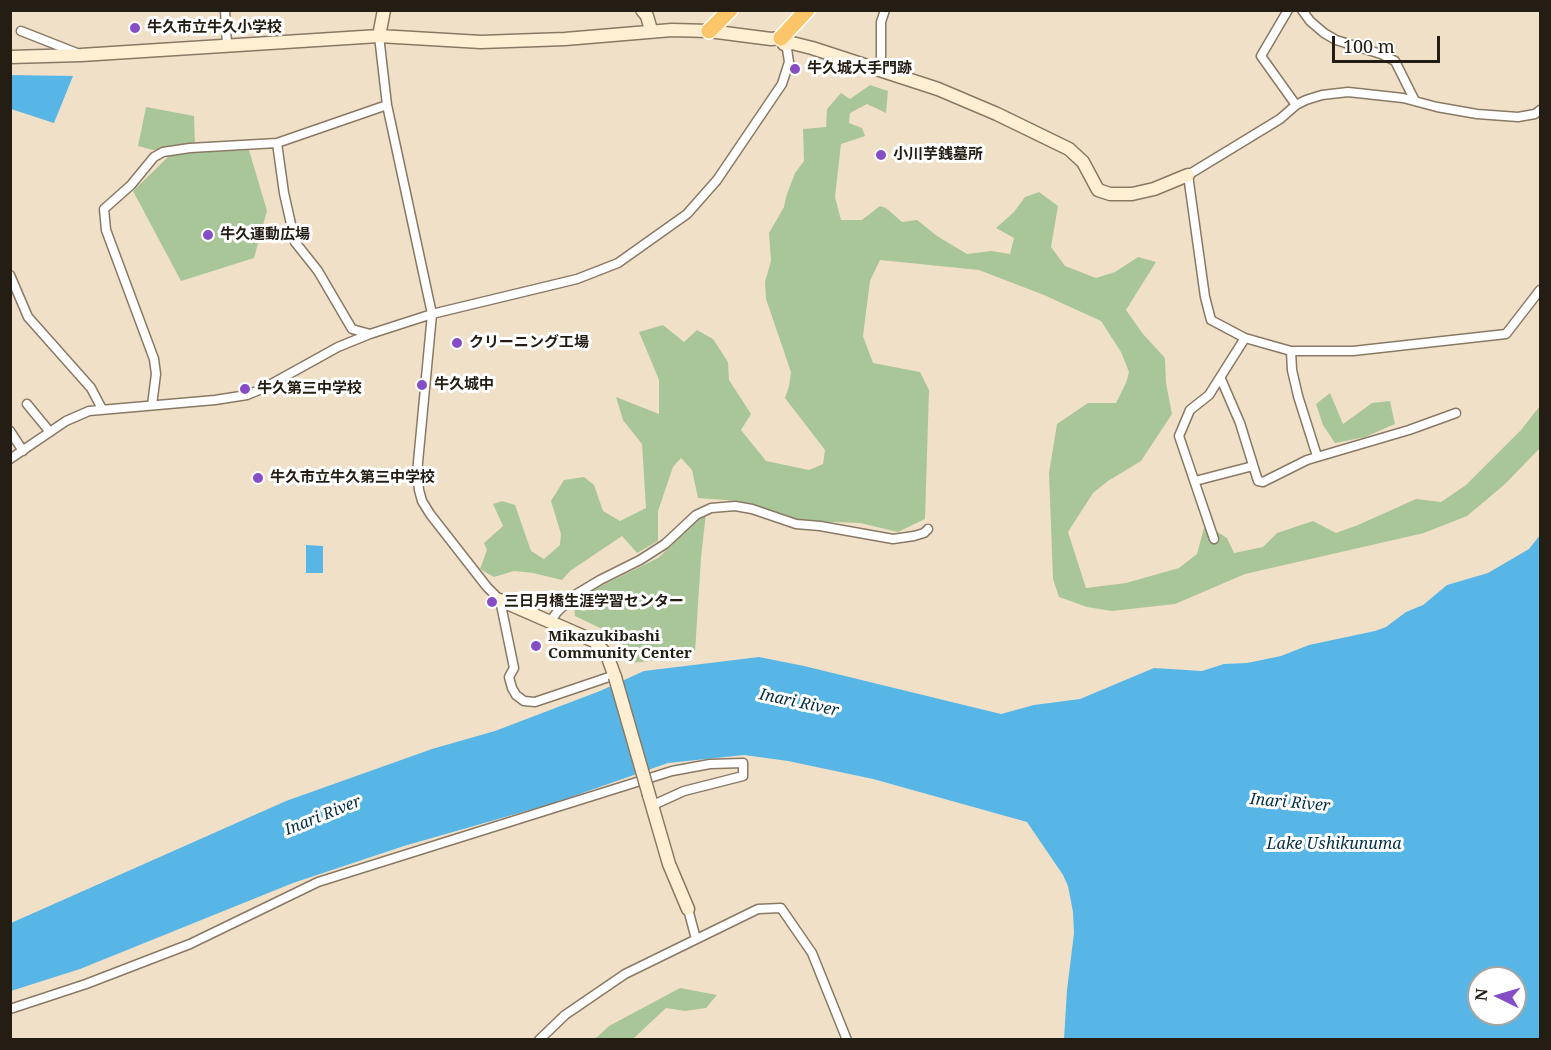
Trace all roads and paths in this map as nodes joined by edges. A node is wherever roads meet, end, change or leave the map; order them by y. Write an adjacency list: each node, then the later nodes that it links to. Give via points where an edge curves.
1 (225, 10): 14 (street)
2 (384, 10): 12 (street)
3 (642, 10): 9 (street)
4 (730, 10): 11 (highway)
5 (807, 10): 13 (highway)
6 (885, 10): 17 (street, via 881,22)
7 (1288, 10): 20 (street, via 1261,56)
8 (1302, 10): 18 (street, via 1336,40 1395,61)
9 (651, 30): 11 (street); 12 (street, via 481,42)
10 (21, 31): 15 (street)
11 (709, 31): 13 (street)
12 (380, 36): 14 (street); 19 (street)
13 (783, 41): 17 (street); 26 (street, via 789,62 782,84 717,180 687,214 618,263 577,279)
14 (227, 44): 15 (street)
15 (81, 55): 16 (street)
16 (10, 57)
17 (881, 71): 23 (street, via 939,89 1069,149 1083,162 1098,190 1132,194)
18 (1415, 101): 20 (street, via 1348,92 1322,95); 21 (street, via 1478,114 1518,117)
19 (387, 105): 22 (street); 26 (street)
20 (1296, 105): 23 (street)
21 (1540, 110)
22 (277, 143): 27 (street, via 295,242 352,329); 32 (street, via 163,152 104,209 106,230 154,359)
23 (1188, 176): 28 (street, via 1211,320)
24 (10, 275): 33 (street, via 28,317 91,388)
25 (1540, 290): 29 (street, via 1506,334 1353,351)
26 (432, 314): 27 (street); 44 (street, via 417,473 419,490 430,514)
27 (370, 334): 32 (street, via 247,395)
28 (1245, 338): 29 (street); 30 (street)
29 (1291, 351): 38 (street, via 1298,396)
30 (1221, 379): 40 (street, via 1240,423); 41 (street, via 1190,410 1179,436)
31 (27, 404): 36 (street)
32 (152, 405): 33 (street)
33 (102, 409): 36 (street, via 78,415)
34 (1456, 413): 38 (street)
35 (10, 431): 37 (street)
36 (50, 432): 37 (street)
37 (23, 451): 39 (street)
38 (1317, 456): 40 (street, via 1263,482 1258,481)
39 (10, 459)
40 (1252, 466): 41 (street)
41 (1195, 482): 43 (street)
42 (928, 529): 45 (street, via 893,539 796,524 735,506 711,508 696,515 665,544 640,560 575,595)
43 (1214, 539)
44 (500, 600): 45 (street); 46 (street, via 513,668 509,677 516,695 524,701 535,702)
45 (550, 622): 46 (street, via 594,641 607,655)
46 (615, 676): 47 (street, bridge)
47 (650, 801): 48 (street); 50 (street, via 743,776 743,763 672,771 318,882 190,944)
48 (688, 909): 49 (street)
49 (696, 939): 51 (street, via 625,974 565,1015); 52 (street, via 758,909 781,908 812,953)
50 (10, 1009)
51 (539, 1040)
52 (847, 1040)

